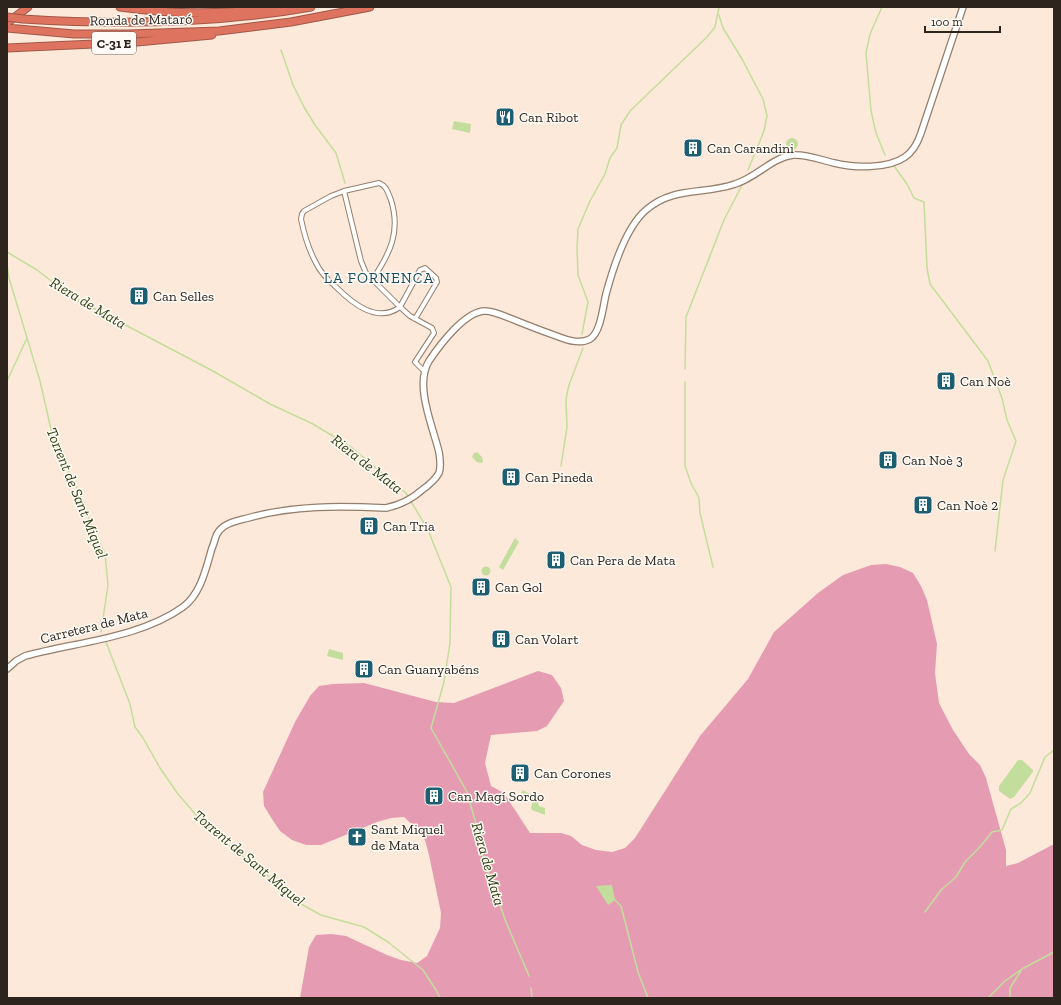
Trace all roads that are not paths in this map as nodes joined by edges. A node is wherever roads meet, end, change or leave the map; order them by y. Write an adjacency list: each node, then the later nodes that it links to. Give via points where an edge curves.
1 (28, 7): 9 (highway)
2 (120, 7): 3 (highway, via 157,11 228,12)
3 (283, 7)
4 (292, 7): 5 (highway)
5 (308, 7): 8 (highway, Ronda de Mataró, bridge, via 267,14 180,22 97,23)
6 (370, 7): 11 (highway, Ronda de Mataró, via 291,22)
7 (963, 7): 17 (street, via 921,133 915,147 905,157 889,163 852,166 794,155 778,160 735,185 683,192 668,197 645,211 629,231 610,281 597,330 589,340 571,341 498,314 478,312 459,324)
8 (7, 17)
9 (7, 24)
10 (10, 29): 11 (highway, Ronda de Mataró, via 74,34)
11 (219, 31): 12 (highway, C-31 E, via 210,36 137,42)
12 (7, 48)
13 (344, 191): 14 (street, via 363,267); 14 (street, via 379,183 384,185 390,198 395,223 392,241 389,253); 15 (street, via 302,214 303,227 316,264 328,280 365,310 381,314 395,311)
14 (373, 279): 15 (street)
15 (400, 307): 16 (street); 16 (street, via 420,270 425,268 437,282)
16 (416, 319): 17 (street, via 432,328 434,333 415,362)
17 (424, 371): 18 (street, Carretera de Mata, via 423,382 440,458 440,471 433,481 416,495 403,504 386,508 339,506 288,509 224,526 217,534 198,589 185,606 174,614 127,632 25,656 16,660)
18 (7, 670)

